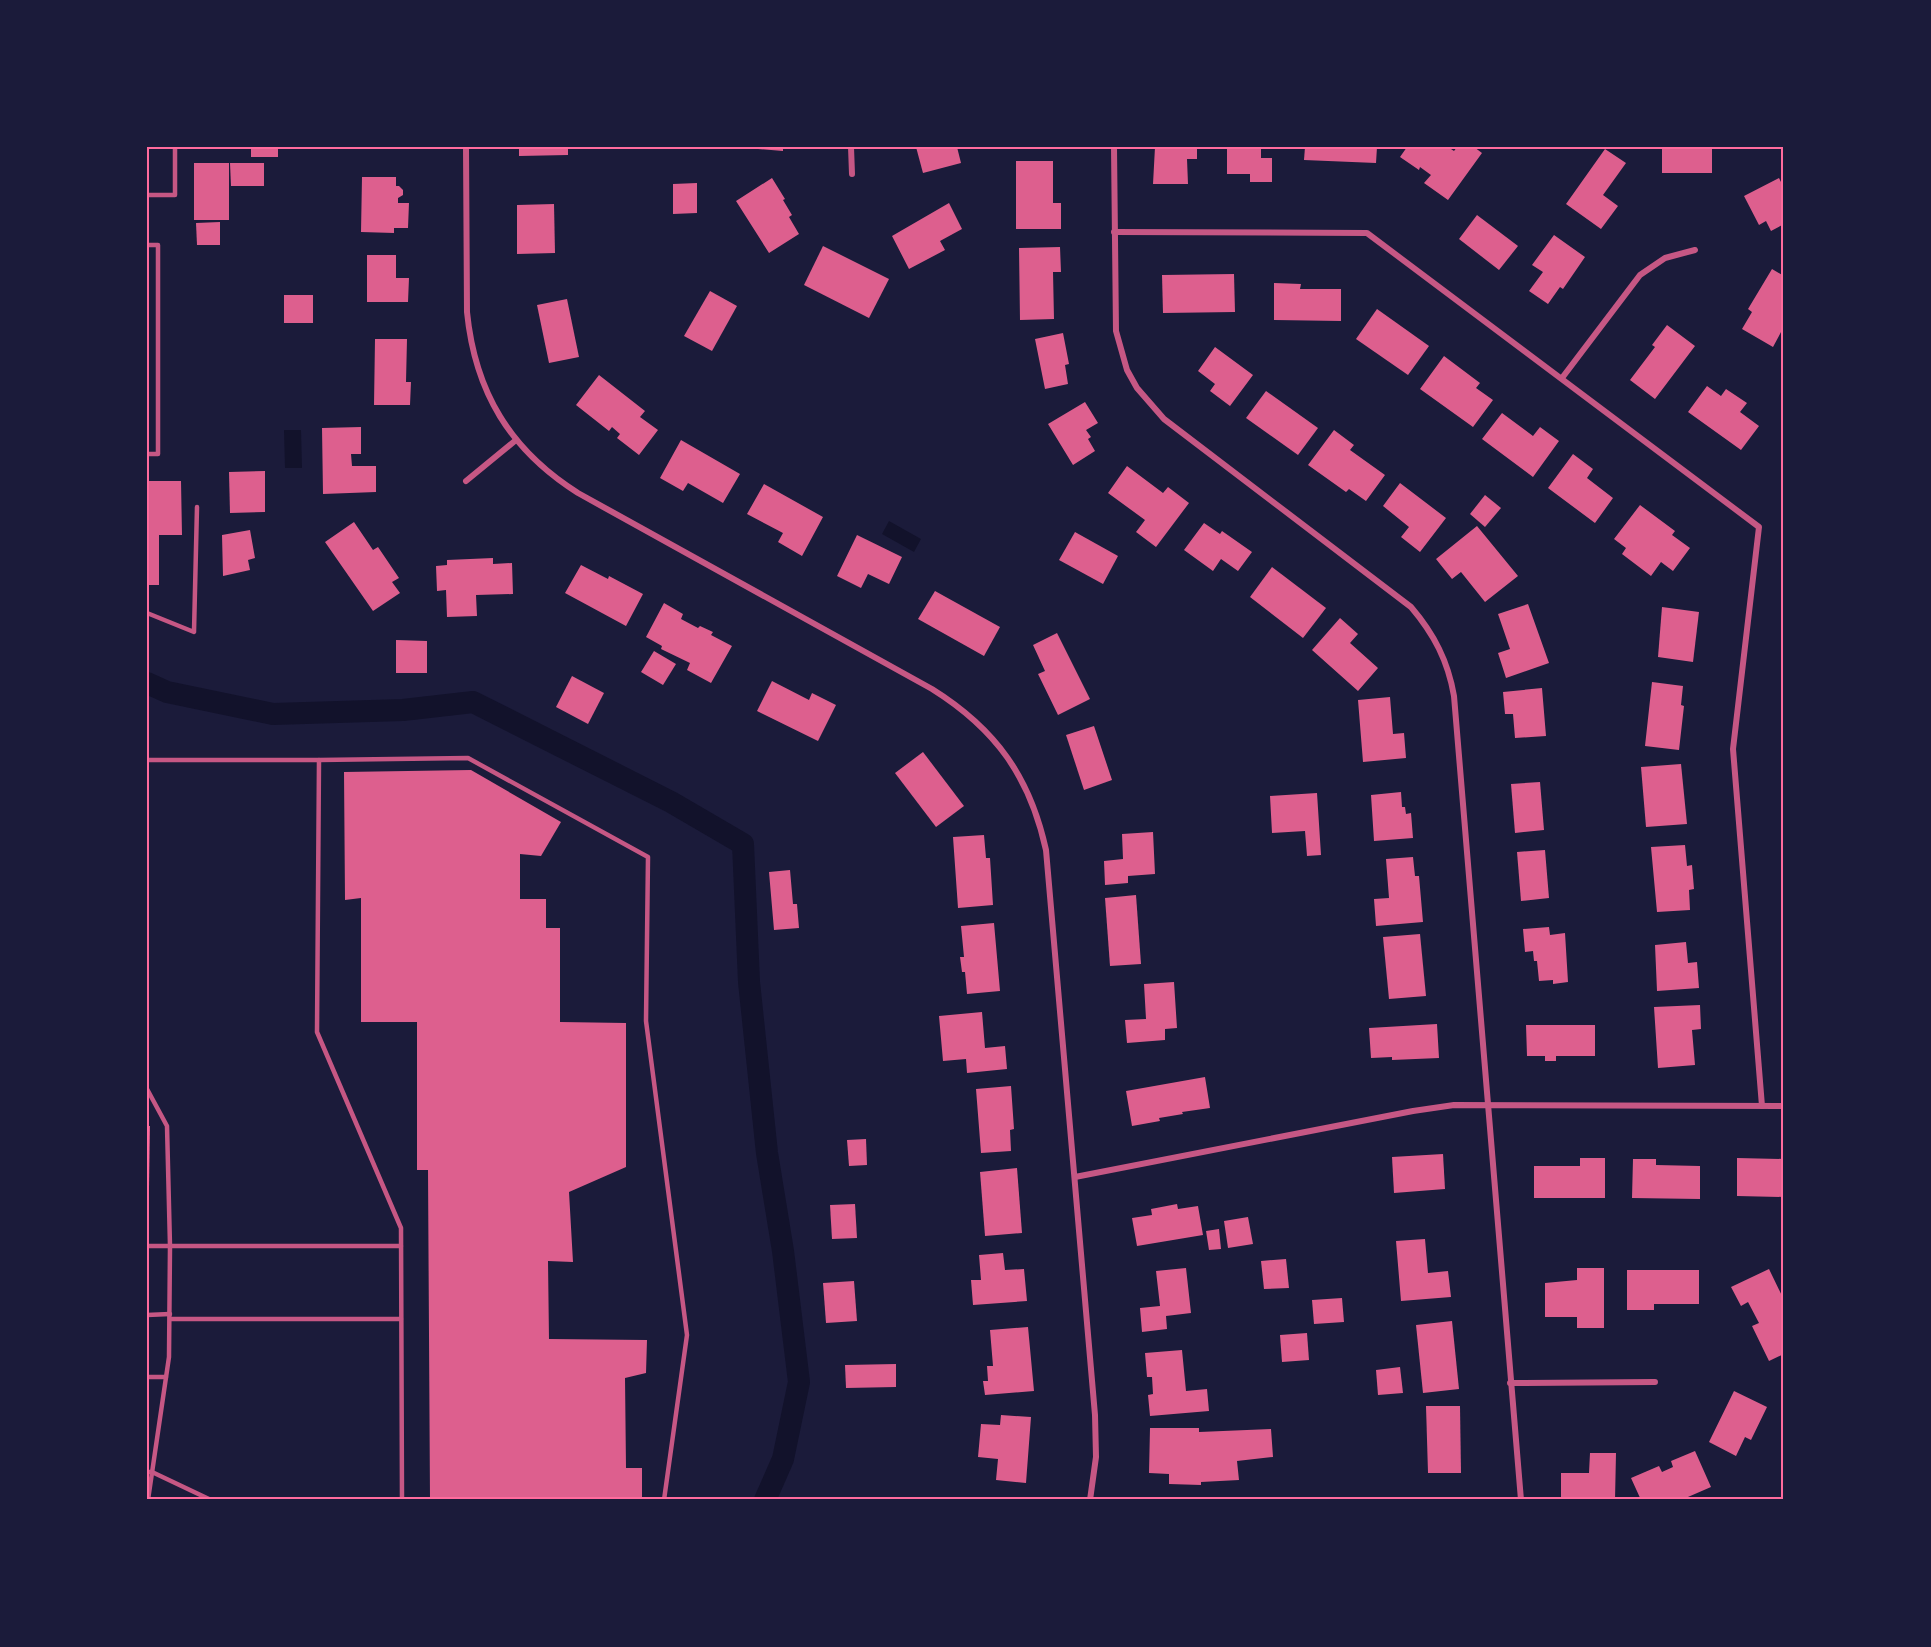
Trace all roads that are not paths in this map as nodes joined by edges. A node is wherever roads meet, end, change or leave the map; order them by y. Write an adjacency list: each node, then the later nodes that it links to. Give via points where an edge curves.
1 (175, 147): 6 (lane, via 175,195)
2 (466, 147): 11 (street, via 469,336 482,381 502,422)
3 (851, 147): 5 (street)
4 (1114, 147): 7 (street)
5 (852, 174)
6 (147, 195)
7 (1114, 232): 10 (street, via 1367,232); 19 (street, via 1116,331 1127,370 1143,396 1164,419 1411,607 1436,639 1444,657 1454,696)
8 (147, 245): 12 (lane, via 158,245 158,454)
9 (1695, 250): 10 (street, via 1665,258 1640,275)
10 (1562, 378): 20 (street, via 1759,527 1733,749)
11 (516, 440): 13 (street); 22 (street, via 544,470 578,494 940,693 974,718 1008,756 1032,801 1046,850)
12 (147, 454)
13 (466, 481)
14 (197, 507): 15 (lane, via 194,632)
15 (147, 613)
16 (147, 760): 17 (lane)
17 (319, 760): 25 (lane, via 317,1032 401,1228); 37 (lane, via 468,758 648,857 646,1021 687,1335)
18 (147, 1089): 24 (lane, via 167,1126)
19 (1488, 1106): 20 (street); 22 (street, via 1413,1111); 32 (street)
20 (1762, 1106): 21 (street)
21 (1784, 1106)
22 (1075, 1177): 38 (street, via 1096,1436)
23 (147, 1246): 24 (lane)
24 (170, 1246): 25 (lane); 27 (lane)
25 (401, 1246): 28 (lane)
26 (147, 1315): 27 (lane)
27 (170, 1316): 28 (lane); 30 (lane)
28 (402, 1319): 36 (lane)
29 (147, 1377): 30 (lane)
30 (166, 1377): 33 (lane)
31 (1655, 1382): 32 (street)
32 (1510, 1383): 39 (street)
33 (149, 1472): 34 (lane); 35 (lane)
34 (148, 1500)
35 (211, 1500)
36 (402, 1500)
37 (664, 1500)
38 (1090, 1500)
39 (1521, 1500)

